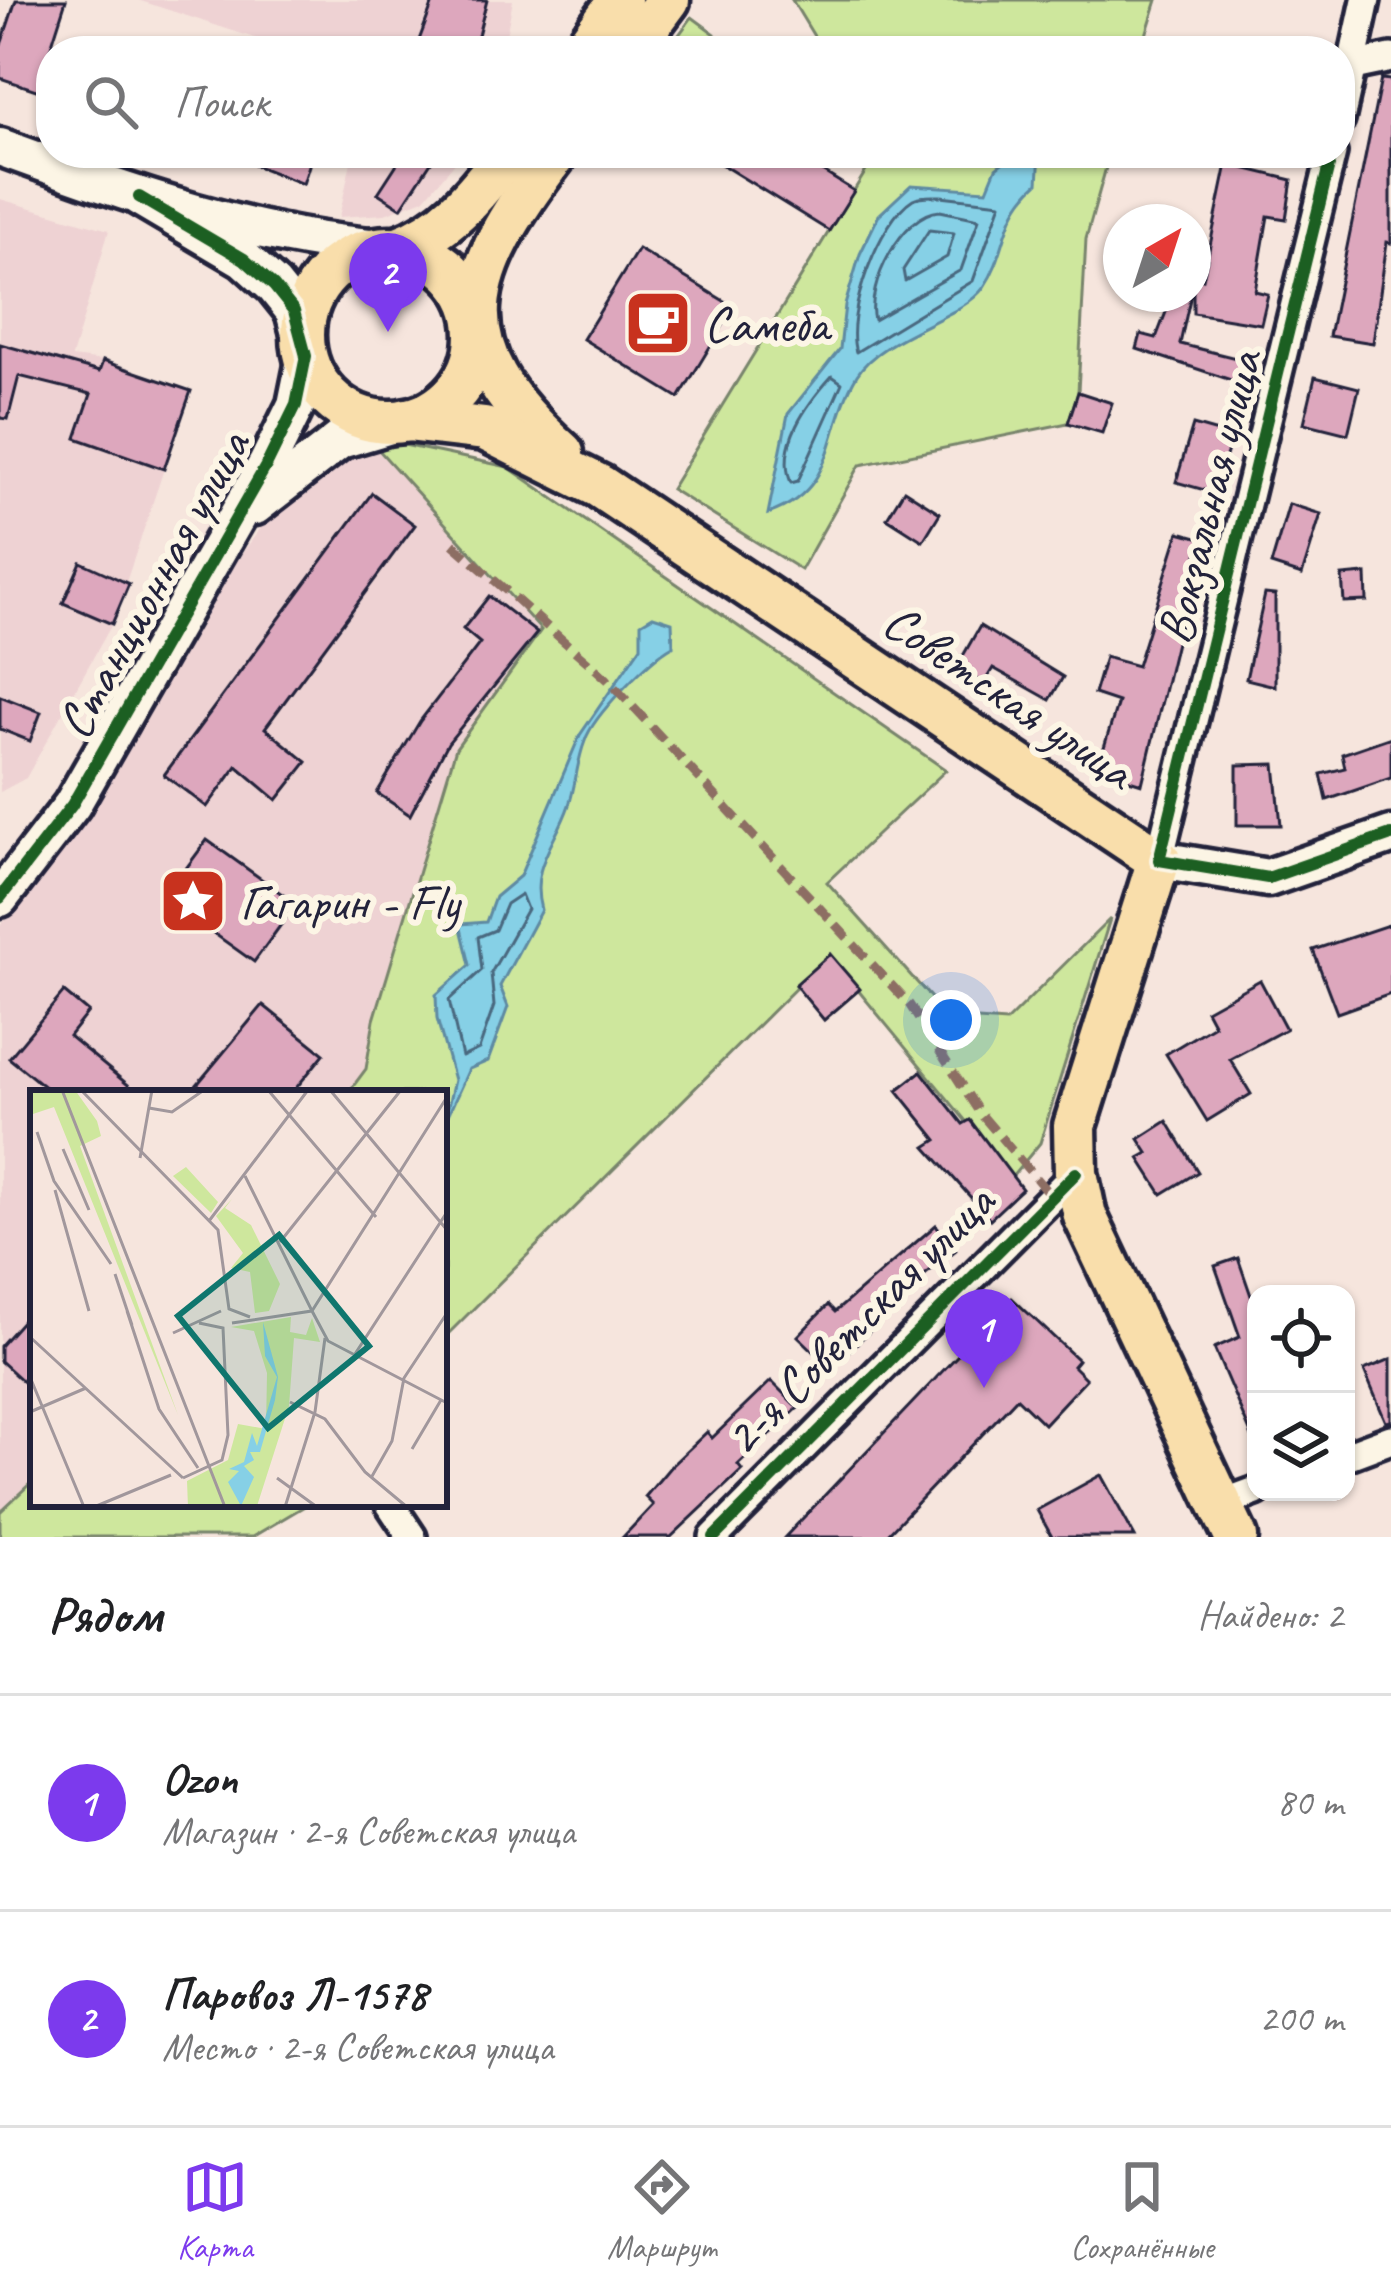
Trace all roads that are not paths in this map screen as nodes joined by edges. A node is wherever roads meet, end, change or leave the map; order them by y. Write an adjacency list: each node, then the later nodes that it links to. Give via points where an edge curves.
1 (620, 0): 4 (main road)
2 (668, 0): 5 (main road)
3 (1366, 0): 6 (street)
4 (594, 36)
5 (641, 36)
6 (1355, 56)
7 (1391, 58): 8 (street)
8 (1355, 66)
9 (0, 147): 10 (street)
10 (36, 160)
11 (58, 168): 15 (street)
12 (496, 168): 16 (main road, via 431,236)
13 (545, 168): 17 (main road, via 502,224 479,281)
14 (1328, 168): 23 (street, Вокзальная улица)
15 (139, 197): 16 (street, via 317,244); 18 (street, via 244,259 274,286 294,311)
16 (396, 249): 17 (main road, via 447,269); 18 (main road, via 348,259 321,283 307,310)
17 (476, 317): 19 (main road, via 476,352 462,385); 20 (main road, Советская улица, via 486,359 516,406)
18 (306, 356): 19 (main road, via 340,406 381,422); 21 (street, Станционная улица, via 296,405)
19 (407, 421): 20 (main road, Советская улица, via 485,429); 21 (street, Станционная улица, via 340,440)
20 (599, 486): 23 (main road, Советская улица)
21 (226, 533): 24 (street, Станционная улица, via 73,805)
22 (1391, 835): 23 (street, Советская улица, via 1268,878)
23 (1160, 860): 25 (main road, Вокзальная улица, via 1075,1126)
24 (0, 898)
25 (1076, 1173): 29 (main road, Вокзальная улица, via 1084,1216); 31 (street, 2-я Советская улица)
26 (1391, 1439): 27 (street)
27 (1355, 1453)
28 (392, 1507): 30 (street)
29 (1238, 1511)
30 (412, 1537)
31 (714, 1537)

